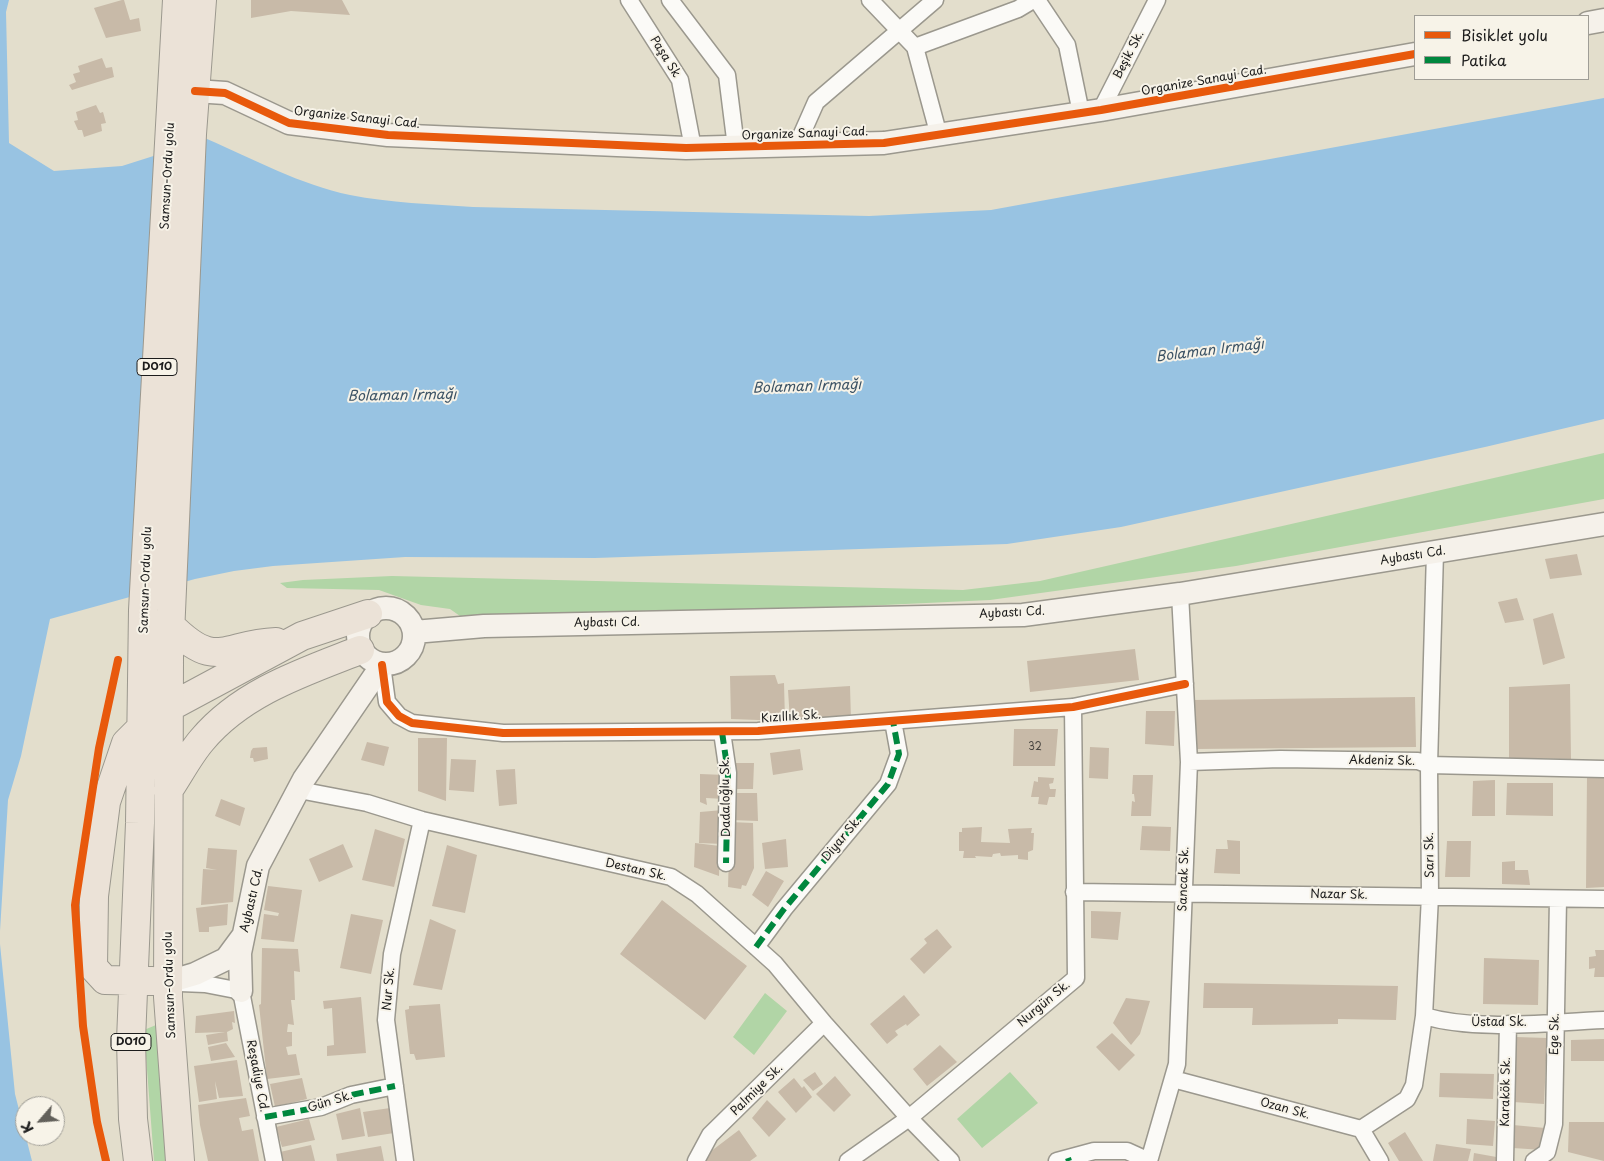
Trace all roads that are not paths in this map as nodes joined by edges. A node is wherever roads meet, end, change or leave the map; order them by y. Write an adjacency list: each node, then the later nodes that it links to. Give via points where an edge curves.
1 (177, 0): 16 (highway, Samsun-Ordu yolu / D010)
2 (202, 0): 14 (highway, Samsun-Ordu yolu / D010)
3 (629, 0): 20 (street, Paşa Sk, via 680,80)
4 (670, 0): 19 (street, via 727,75)
5 (870, 0): 11 (street)
6 (935, 0): 11 (street)
7 (1035, 0): 12 (street); 15 (street, via 1067,45)
8 (1157, 0): 15 (street, Beşik Sk.)
9 (1604, 20): 10 (main road)
10 (1589, 23)
11 (900, 32): 12 (street); 18 (street, via 816,102)
12 (915, 47): 17 (street)
13 (1414, 54): 15 (main road, Organize Sanayi Cad.)
14 (195, 91): 16 (highway, Samsun-Ordu yolu / D010); 20 (main road, Organize Sanayi Cad., via 225,93 289,123 388,135)
15 (1091, 112): 17 (main road, Organize Sanayi Cad.)
16 (182, 129): 25 (highway, Samsun-Ordu yolu / D010); 33 (highway, Samsun-Ordu yolu / D010, via 143,610)
17 (938, 136): 18 (main road, Organize Sanayi Cad., via 884,143)
18 (797, 146): 19 (main road, Organize Sanayi Cad.)
19 (736, 147): 20 (main road, Organize Sanayi Cad.)
20 (693, 148)
21 (1604, 524): 22 (main road, Aybastı Cd.)
22 (1435, 552): 23 (main road, Aybastı Cd.); 36 (street, Sarı Sk.)
23 (1180, 594): 26 (main road, Aybastı Cd., via 1023,614 484,626); 29 (street, Sancak Sk.)
24 (368, 614): 26 (main road, via 376,609 396,610 404,615); 27 (highway); 28 (main road, via 358,630)
25 (171, 619): 27 (highway, via 188,643 204,651 224,652 262,642); 31 (highway, Samsun-Ordu yolu / D010)
26 (414, 632): 28 (main road, via 414,640 406,656 391,664)
27 (292, 641): 31 (highway)
28 (371, 657): 34 (street, Kızıllık Sk., via 386,702 399,716 412,723 503,733); 38 (main road, Aybastı Cd.); 39 (highway, via 284,680 236,707 202,740)
29 (1185, 684): 30 (street, Kızıllık Sk.); 35 (street, Sancak Sk.)
30 (1073, 707): 32 (street, Kızıllık Sk.); 42 (street, Nurgün Sk.)
31 (168, 708): 33 (highway); 39 (highway, Samsun-Ordu yolu / D010)
32 (893, 721): 34 (street, Kızıllık Sk.); 48 (street, Diyar Sk., via 899,754 888,784)
33 (142, 727): 49 (highway, Samsun-Ordu yolu / D010); 49 (highway, via 126,743 106,802 94,896 93,967 105,980)
34 (722, 732): 41 (street, Dadaloğlu Sk., via 728,773)
35 (1189, 762): 36 (street, Akdeniz Sk., via 1280,759 1418,761); 43 (street, Sancak Sk.)
36 (1429, 765): 37 (street, Akdeniz Sk.); 44 (street, Sarı Sk.)
37 (1604, 769)
38 (299, 790): 40 (street, Destan Sk., via 367,803); 47 (main road, Aybastı Cd., via 258,866)
39 (168, 792): 50 (highway, Samsun-Ordu yolu / D010)
40 (422, 820): 48 (street, Destan Sk., via 671,878 697,894); 58 (street, Nur Sk., via 392,954 386,1020)
41 (726, 863)
42 (1074, 892): 43 (street, Nazar Sk.); 60 (street, Nurgün Sk., via 1076,978)
43 (1183, 894): 44 (street, Nazar Sk.); 57 (street, Sancak Sk., via 1177,1064)
44 (1430, 896): 46 (street, Nazar Sk.); 52 (street, Sarı Sk.)
45 (1604, 899): 46 (street, Nazar Sk.)
46 (1558, 900): 54 (street, Ege Sk.)
47 (244, 935): 50 (main road, via 226,959 195,974); 51 (main road, Aybastı Cd., via 240,953)
48 (756, 947): 55 (street, Destan Sk., via 775,964)
49 (133, 980): 50 (highway); 63 (highway, Samsun-Ordu yolu / D010, via 133,1119)
50 (168, 982): 51 (street); 64 (highway, Samsun-Ordu yolu / D010)
51 (241, 991): 59 (street, Reşadiye Cd.)
52 (1424, 1016): 56 (street, Üstad Sk., via 1444,1022); 61 (street, Sarı Sk., via 1414,1085 1408,1099)
53 (1604, 1020): 54 (street, Üstad Sk.)
54 (1555, 1022): 56 (street, Üstad Sk.); 73 (street, Ege Sk., via 1554,1124 1547,1152)
55 (824, 1023): 60 (street, Destan Sk.); 67 (street, Palmiye Sk., via 710,1135)
56 (1508, 1024): 72 (street, Karakök Sk.)
57 (1173, 1078): 61 (street, Ozan Sk.); 70 (street, Sancak Sk.)
58 (395, 1086): 59 (street, Gün Sk., via 351,1095 321,1107); 66 (street, Nur Sk.)
59 (265, 1117): 65 (street, Reşadiye Cd.)
60 (909, 1118): 68 (street, Nurgün Sk.); 69 (street, Destan Sk.)
61 (1361, 1129): 71 (street)
62 (1064, 1160): 70 (street, via 1094,1152 1127,1151)
63 (138, 1161)
64 (180, 1161)
65 (274, 1161)
66 (405, 1161)
67 (696, 1161)
68 (848, 1161)
69 (951, 1161)
70 (1149, 1161)
71 (1380, 1161)
72 (1505, 1161)
73 (1534, 1161)

